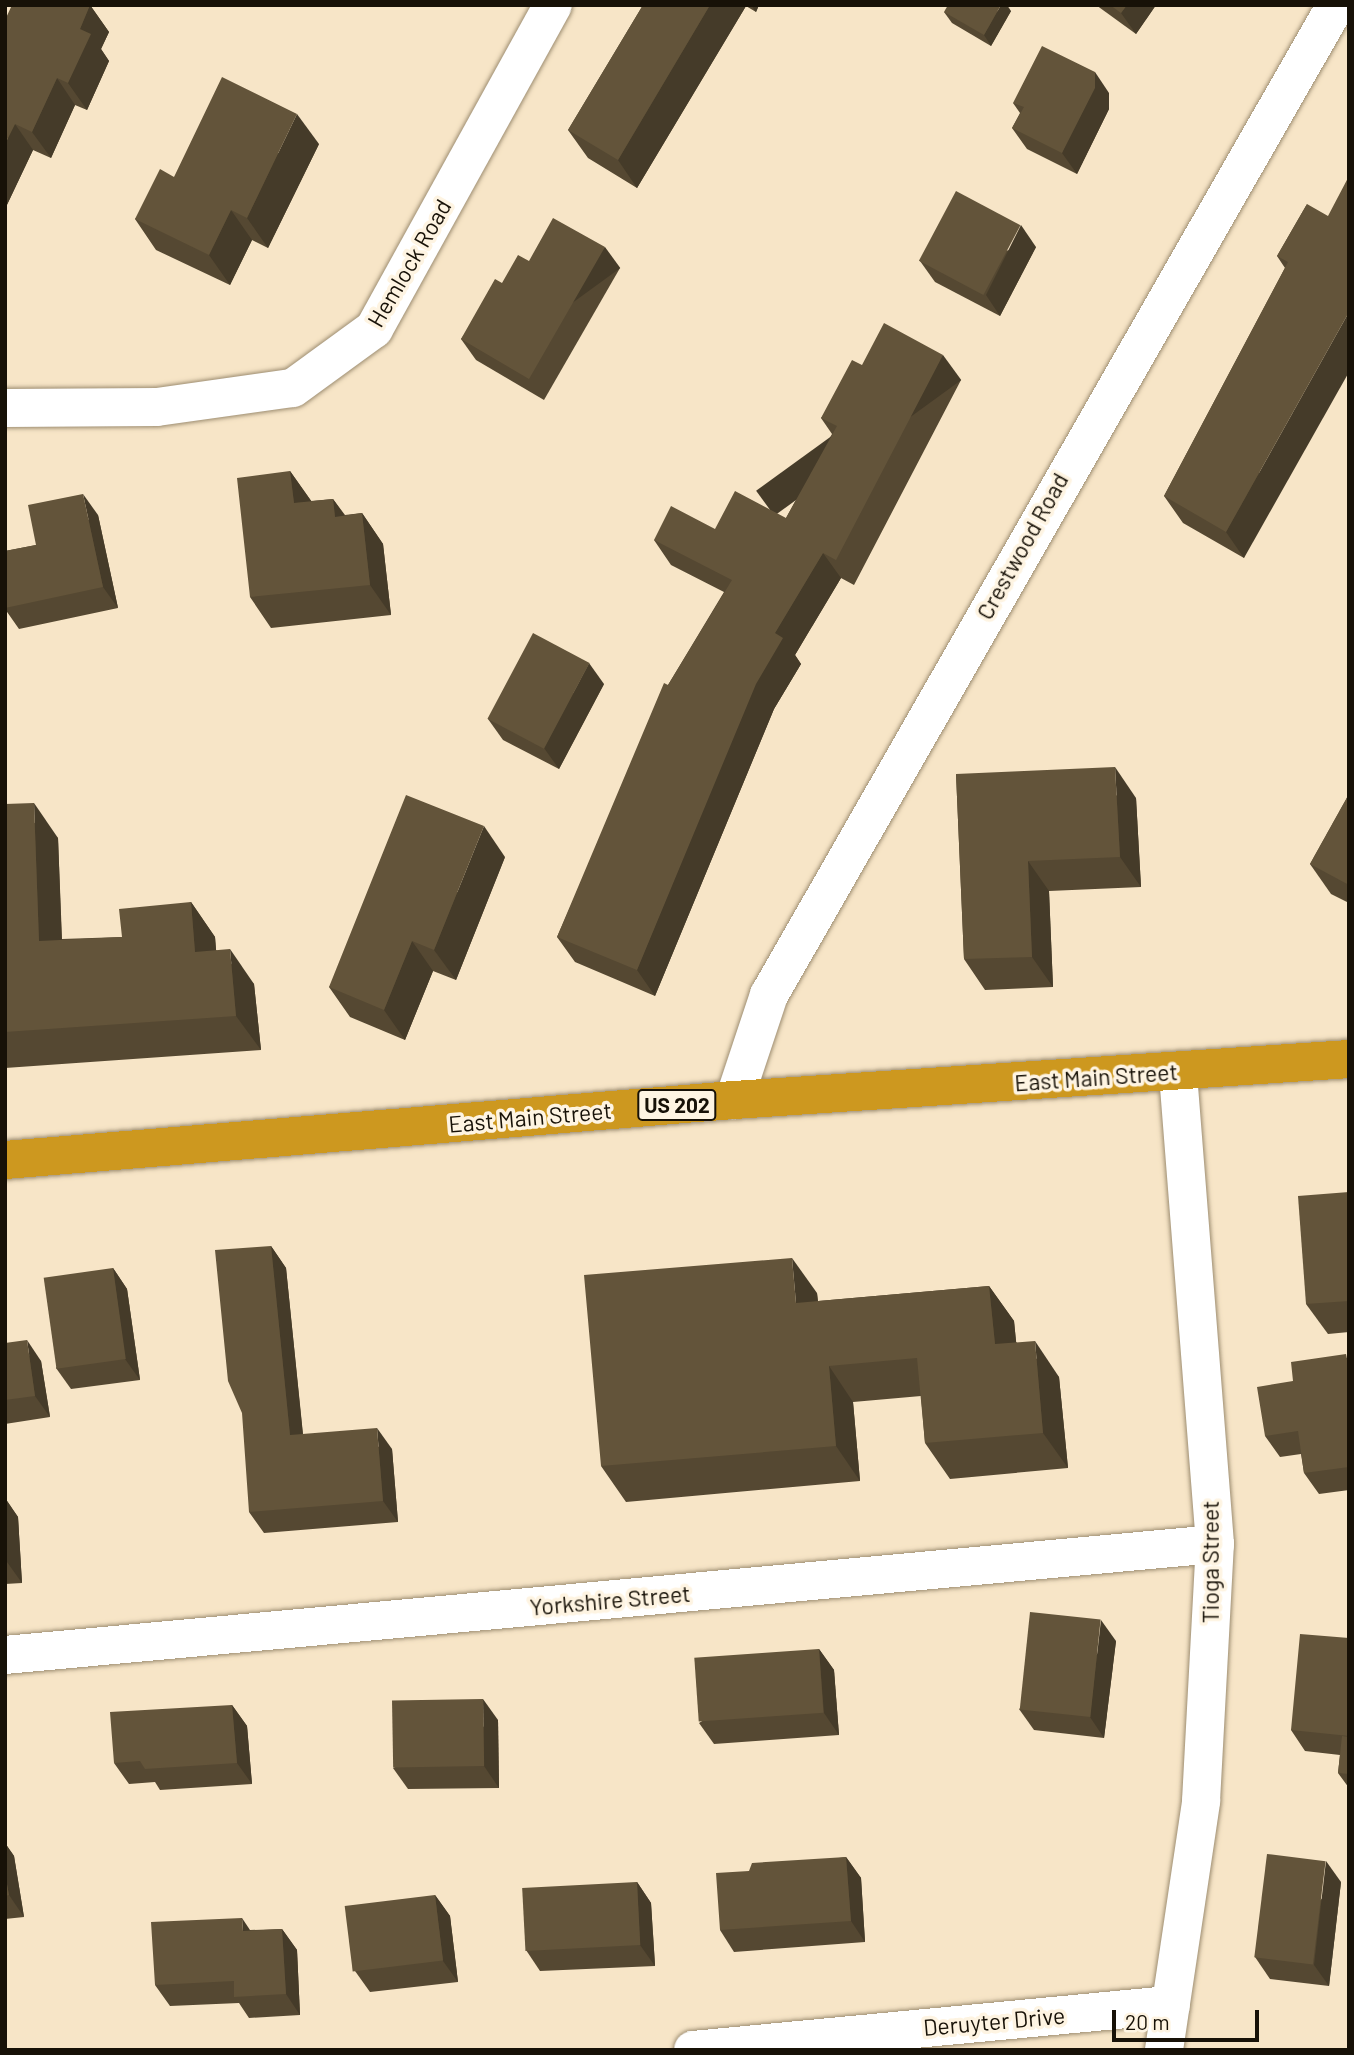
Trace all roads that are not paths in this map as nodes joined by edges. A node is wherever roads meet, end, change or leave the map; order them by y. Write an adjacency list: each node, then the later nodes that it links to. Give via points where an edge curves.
1 (553, 5): 3 (street, Hemlock Road, via 374,329 293,388 157,407)
2 (1336, 5): 6 (street, Crestwood Road, via 769,995)
3 (5, 408)
4 (1349, 1059): 5 (highway, East Main Street / US 202)
5 (1178, 1072): 6 (highway, East Main Street / US 202); 8 (street, Tioga Street)
6 (734, 1100): 7 (highway, East Main Street / US 202)
7 (5, 1160)
8 (1215, 1544): 9 (street, Yorkshire Street); 10 (street, Tioga Street, via 1200,1801)
9 (5, 1655)
10 (1171, 2005): 11 (street, Deruyter Drive); 12 (street, Tioga Street)
11 (692, 2050)
12 (1164, 2050)

